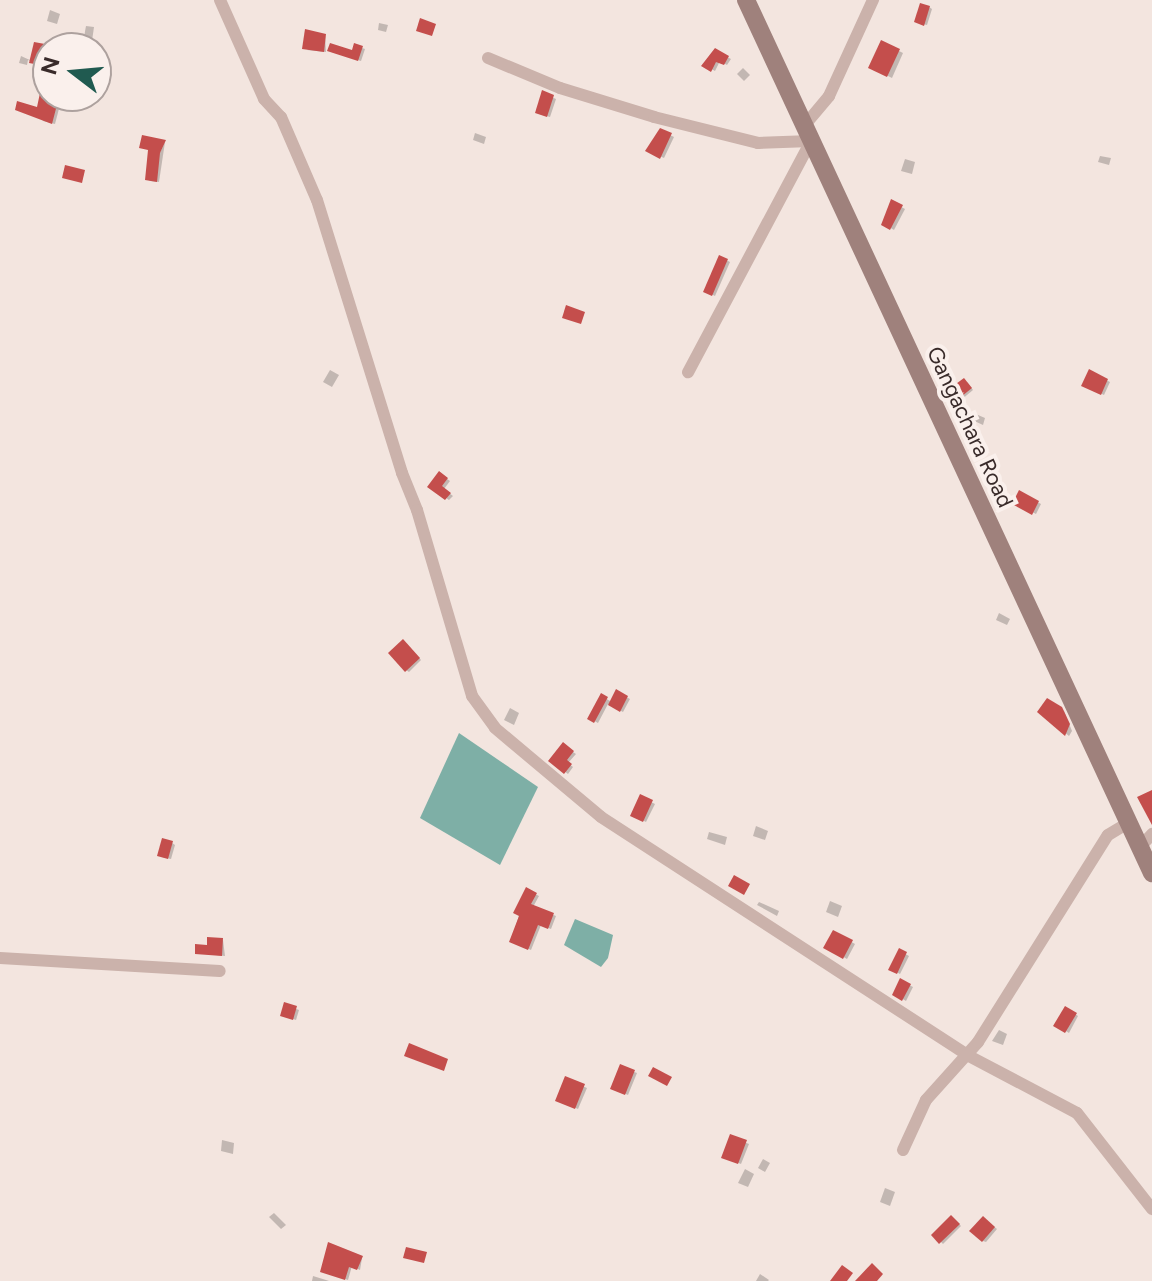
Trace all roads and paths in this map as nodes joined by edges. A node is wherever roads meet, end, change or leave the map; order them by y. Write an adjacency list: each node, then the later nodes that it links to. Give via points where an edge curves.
1 (220, 0): 12 (street, via 317,200 472,696 495,728 601,817)
2 (746, 0): 5 (main road, Gangachara Road)
3 (873, 0): 5 (street)
4 (488, 58): 5 (street, via 560,88 758,143)
5 (808, 134): 6 (street); 7 (main road, Gangachara Road)
6 (688, 372)
7 (1128, 823): 8 (main road, Gangachara Road); 12 (street, via 1108,835)
8 (1146, 840): 9 (main road, Gangachara Road)
9 (1152, 873)
10 (0, 958): 11 (street)
11 (220, 971)
12 (967, 1055): 13 (street, via 926,1100); 14 (street, via 1077,1113)
13 (903, 1150)
14 (1152, 1209)

